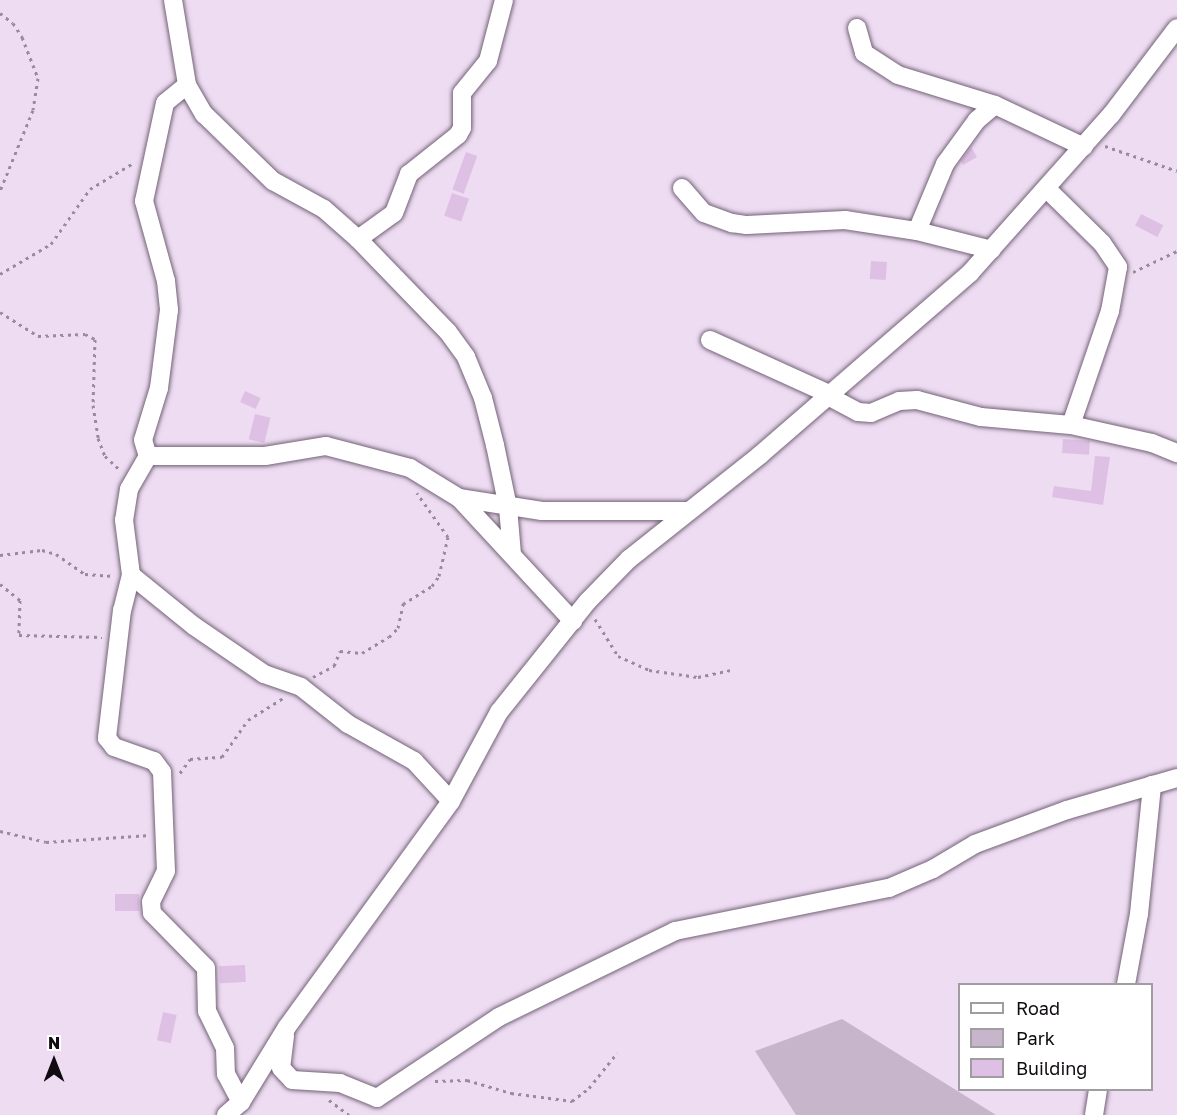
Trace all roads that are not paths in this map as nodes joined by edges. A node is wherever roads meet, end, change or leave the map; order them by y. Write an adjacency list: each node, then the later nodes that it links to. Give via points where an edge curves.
1 (173, 0): 5 (street)
2 (504, 0): 11 (street, via 489,61 462,93 462,128 458,135 409,174 394,213)
3 (856, 28): 6 (street, via 859,44 876,63 929,86)
4 (1177, 28): 7 (street)
5 (187, 85): 11 (street, via 204,114 256,166 273,181 324,209); 17 (street, via 165,103 144,201 166,281 169,310 159,388 143,440)
6 (995, 105): 7 (street); 10 (street, via 977,120 945,164)
7 (1088, 143): 9 (street)
8 (682, 188): 10 (street, via 704,213 732,223 845,220)
9 (1047, 189): 12 (street); 15 (street, via 1102,243 1114,258 1119,276)
10 (918, 231): 12 (street)
11 (358, 239): 19 (street, via 466,357 483,398)
12 (992, 250): 14 (street)
13 (710, 340): 14 (street)
14 (830, 395): 15 (street, via 858,412 871,413 899,401 917,400 981,417); 20 (street)
15 (1071, 425): 16 (street, via 1152,443)
16 (1177, 453)
17 (148, 456): 18 (street, via 265,456 326,446 410,468); 22 (street, via 129,489 124,537)
18 (459, 498): 19 (street); 21 (street)
19 (508, 507): 20 (street, via 542,511); 21 (street)
20 (688, 511): 23 (street, via 629,559)
21 (512, 555): 23 (street)
22 (131, 575): 26 (street, via 194,626 264,674 301,687 348,724 414,761); 30 (street, via 122,610 107,738 114,747 160,766 165,796 166,871 151,902 152,913 207,968 209,1018 222,1041 226,1074)
23 (573, 621): 26 (street, via 499,712)
24 (1177, 778): 25 (street)
25 (1152, 785): 27 (street, via 1139,914); 28 (street, via 975,844 900,884 675,931 499,1017 403,1083 373,1098 340,1083 292,1080 280,1068)
26 (451, 801): 28 (street)
27 (1126, 983)
28 (287, 1027): 30 (street)
29 (1098, 1091): 32 (street)
30 (241, 1102): 31 (street)
31 (226, 1115)
32 (1094, 1115)

